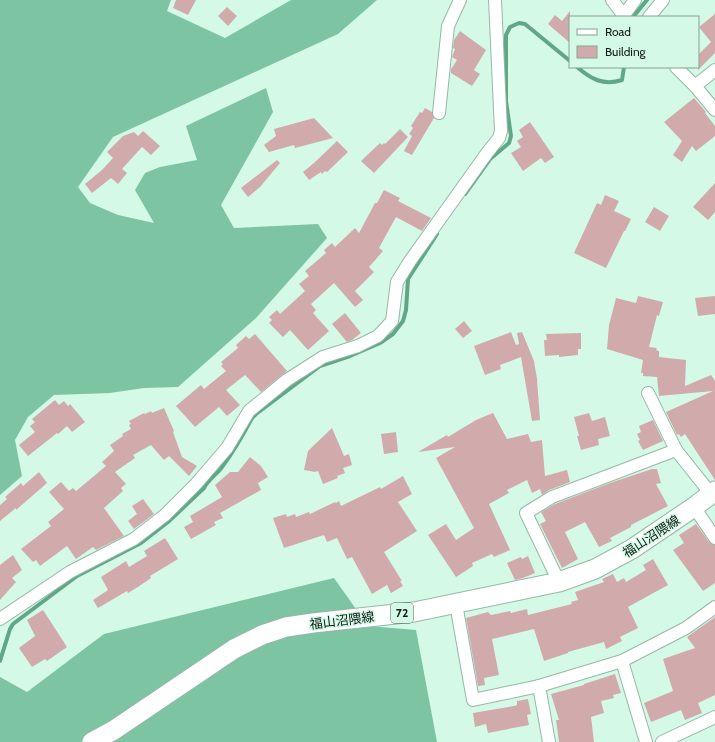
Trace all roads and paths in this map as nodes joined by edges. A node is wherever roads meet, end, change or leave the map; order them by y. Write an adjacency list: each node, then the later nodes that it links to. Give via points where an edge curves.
1 (460, 0): 12 (street, via 448,26)
2 (495, 0): 21 (street, via 501,130 499,138 397,282 392,321 378,336 313,362 249,411 227,448 196,484 165,515 134,539 70,572)
3 (612, 0): 6 (street)
4 (635, 0): 6 (street)
5 (663, 0): 7 (street)
6 (624, 16)
7 (650, 16)
8 (677, 68): 10 (street)
9 (715, 70): 10 (street)
10 (695, 86): 11 (street)
11 (715, 110)
12 (438, 113)
13 (648, 393): 14 (street)
14 (676, 450): 15 (street); 18 (street, via 552,497 526,513)
15 (713, 492): 16 (main road, 福山沼隈線 / 72)
16 (694, 507): 17 (street); 18 (main road, 福山沼隈線 / 72, via 632,549 595,569)
17 (715, 538)
18 (558, 582): 19 (main road, 福山沼隈線 / 72)
19 (456, 604): 23 (street, via 473,700); 25 (main road, 福山沼隈線 / 72, via 414,612 286,627 262,635 234,649 114,730)
20 (715, 607): 22 (street, via 686,628)
21 (0, 619)
22 (622, 661): 23 (street); 27 (street)
23 (539, 686): 26 (street)
24 (715, 717): 28 (street)
25 (92, 742)
26 (549, 742)
27 (646, 742)
28 (662, 742)

